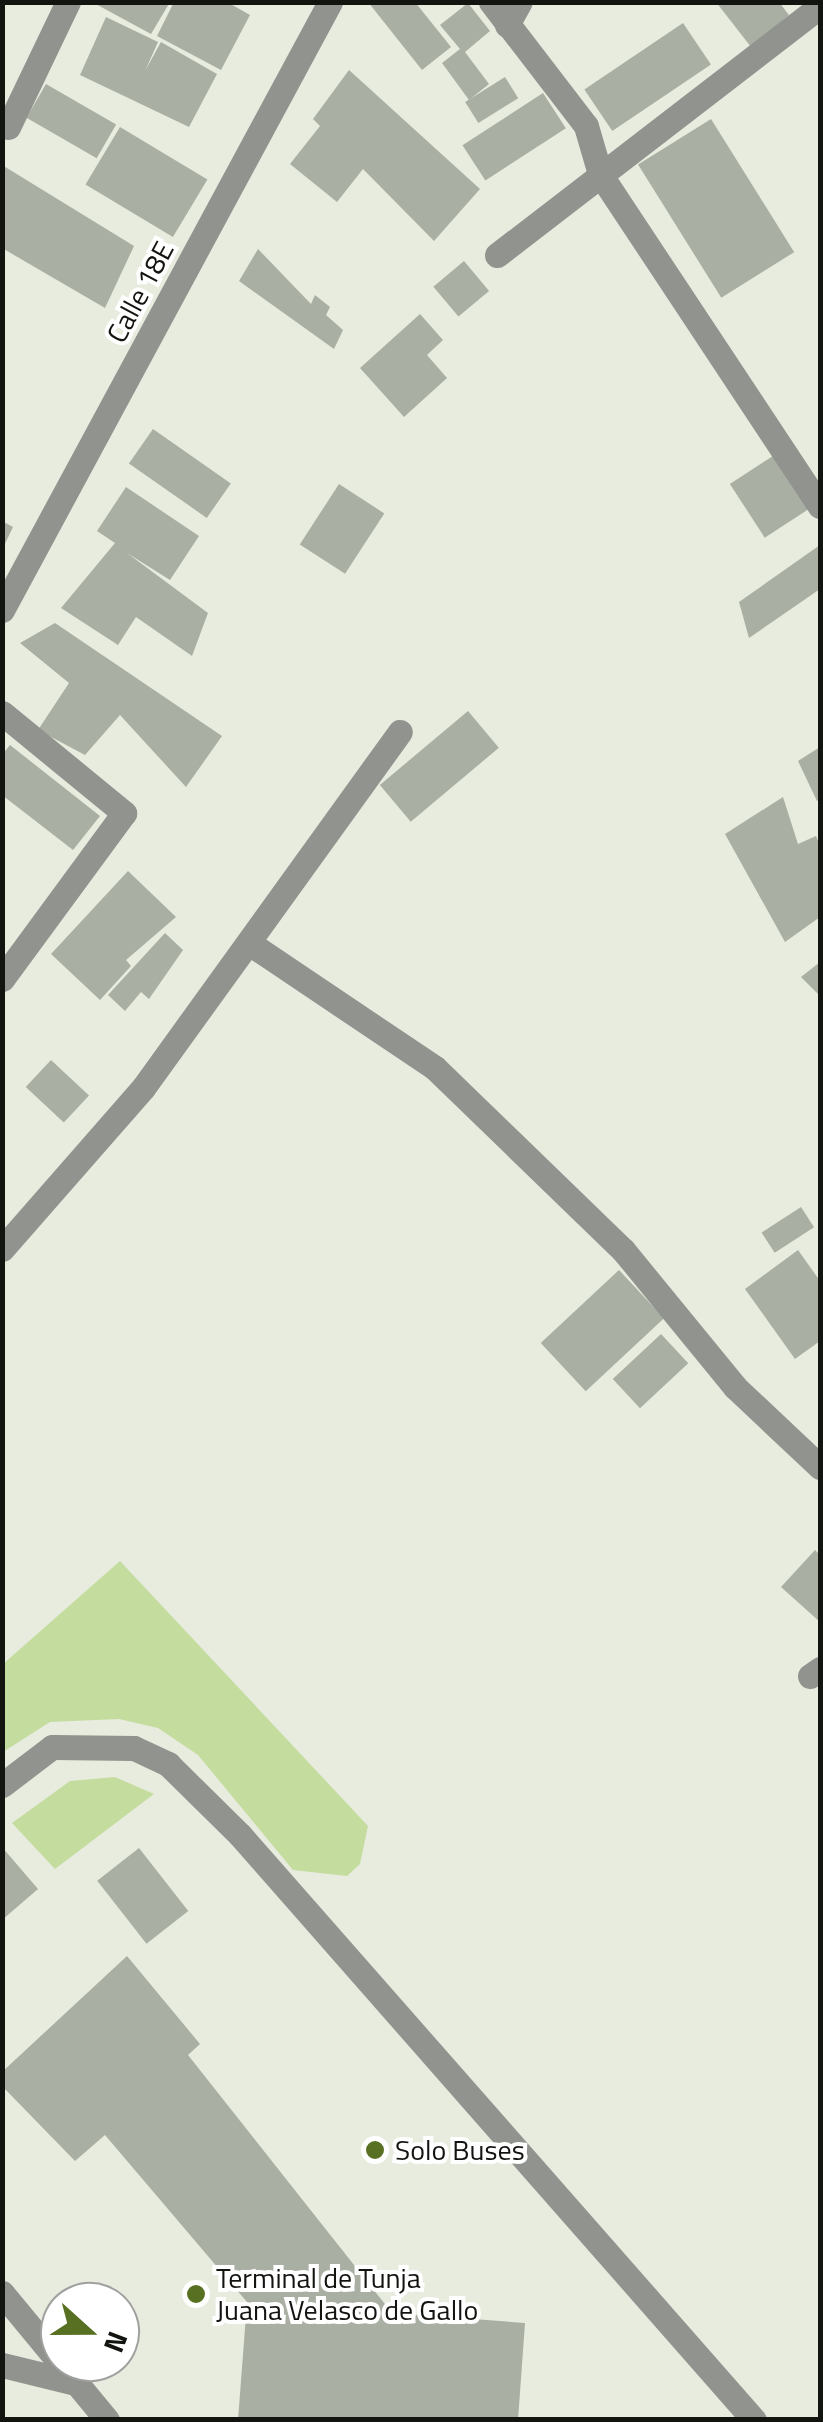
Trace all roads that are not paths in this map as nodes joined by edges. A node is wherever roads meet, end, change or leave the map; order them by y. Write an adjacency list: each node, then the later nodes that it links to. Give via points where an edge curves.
1 (68, 2): 6 (street)
2 (330, 2): 10 (street, Calle 18E)
3 (491, 2): 5 (street)
4 (820, 6): 7 (street)
5 (514, 14): 7 (street, via 586,126)
6 (8, 127)
7 (600, 174): 8 (street); 9 (street)
8 (497, 256)
9 (820, 506)
10 (2, 610)
11 (2, 712): 14 (street, via 124,813)
12 (400, 732): 13 (street)
13 (252, 945): 15 (street, via 143,1088); 16 (street, via 434,1068 623,1250 735,1388)
14 (2, 979)
15 (2, 1249)
16 (820, 1467)
17 (2, 1785): 22 (street, via 52,1747 134,1748 168,1764 240,1834)
18 (2, 2293): 20 (street)
19 (2, 2364): 20 (street)
20 (76, 2383): 21 (street)
21 (108, 2420)
22 (754, 2420)

